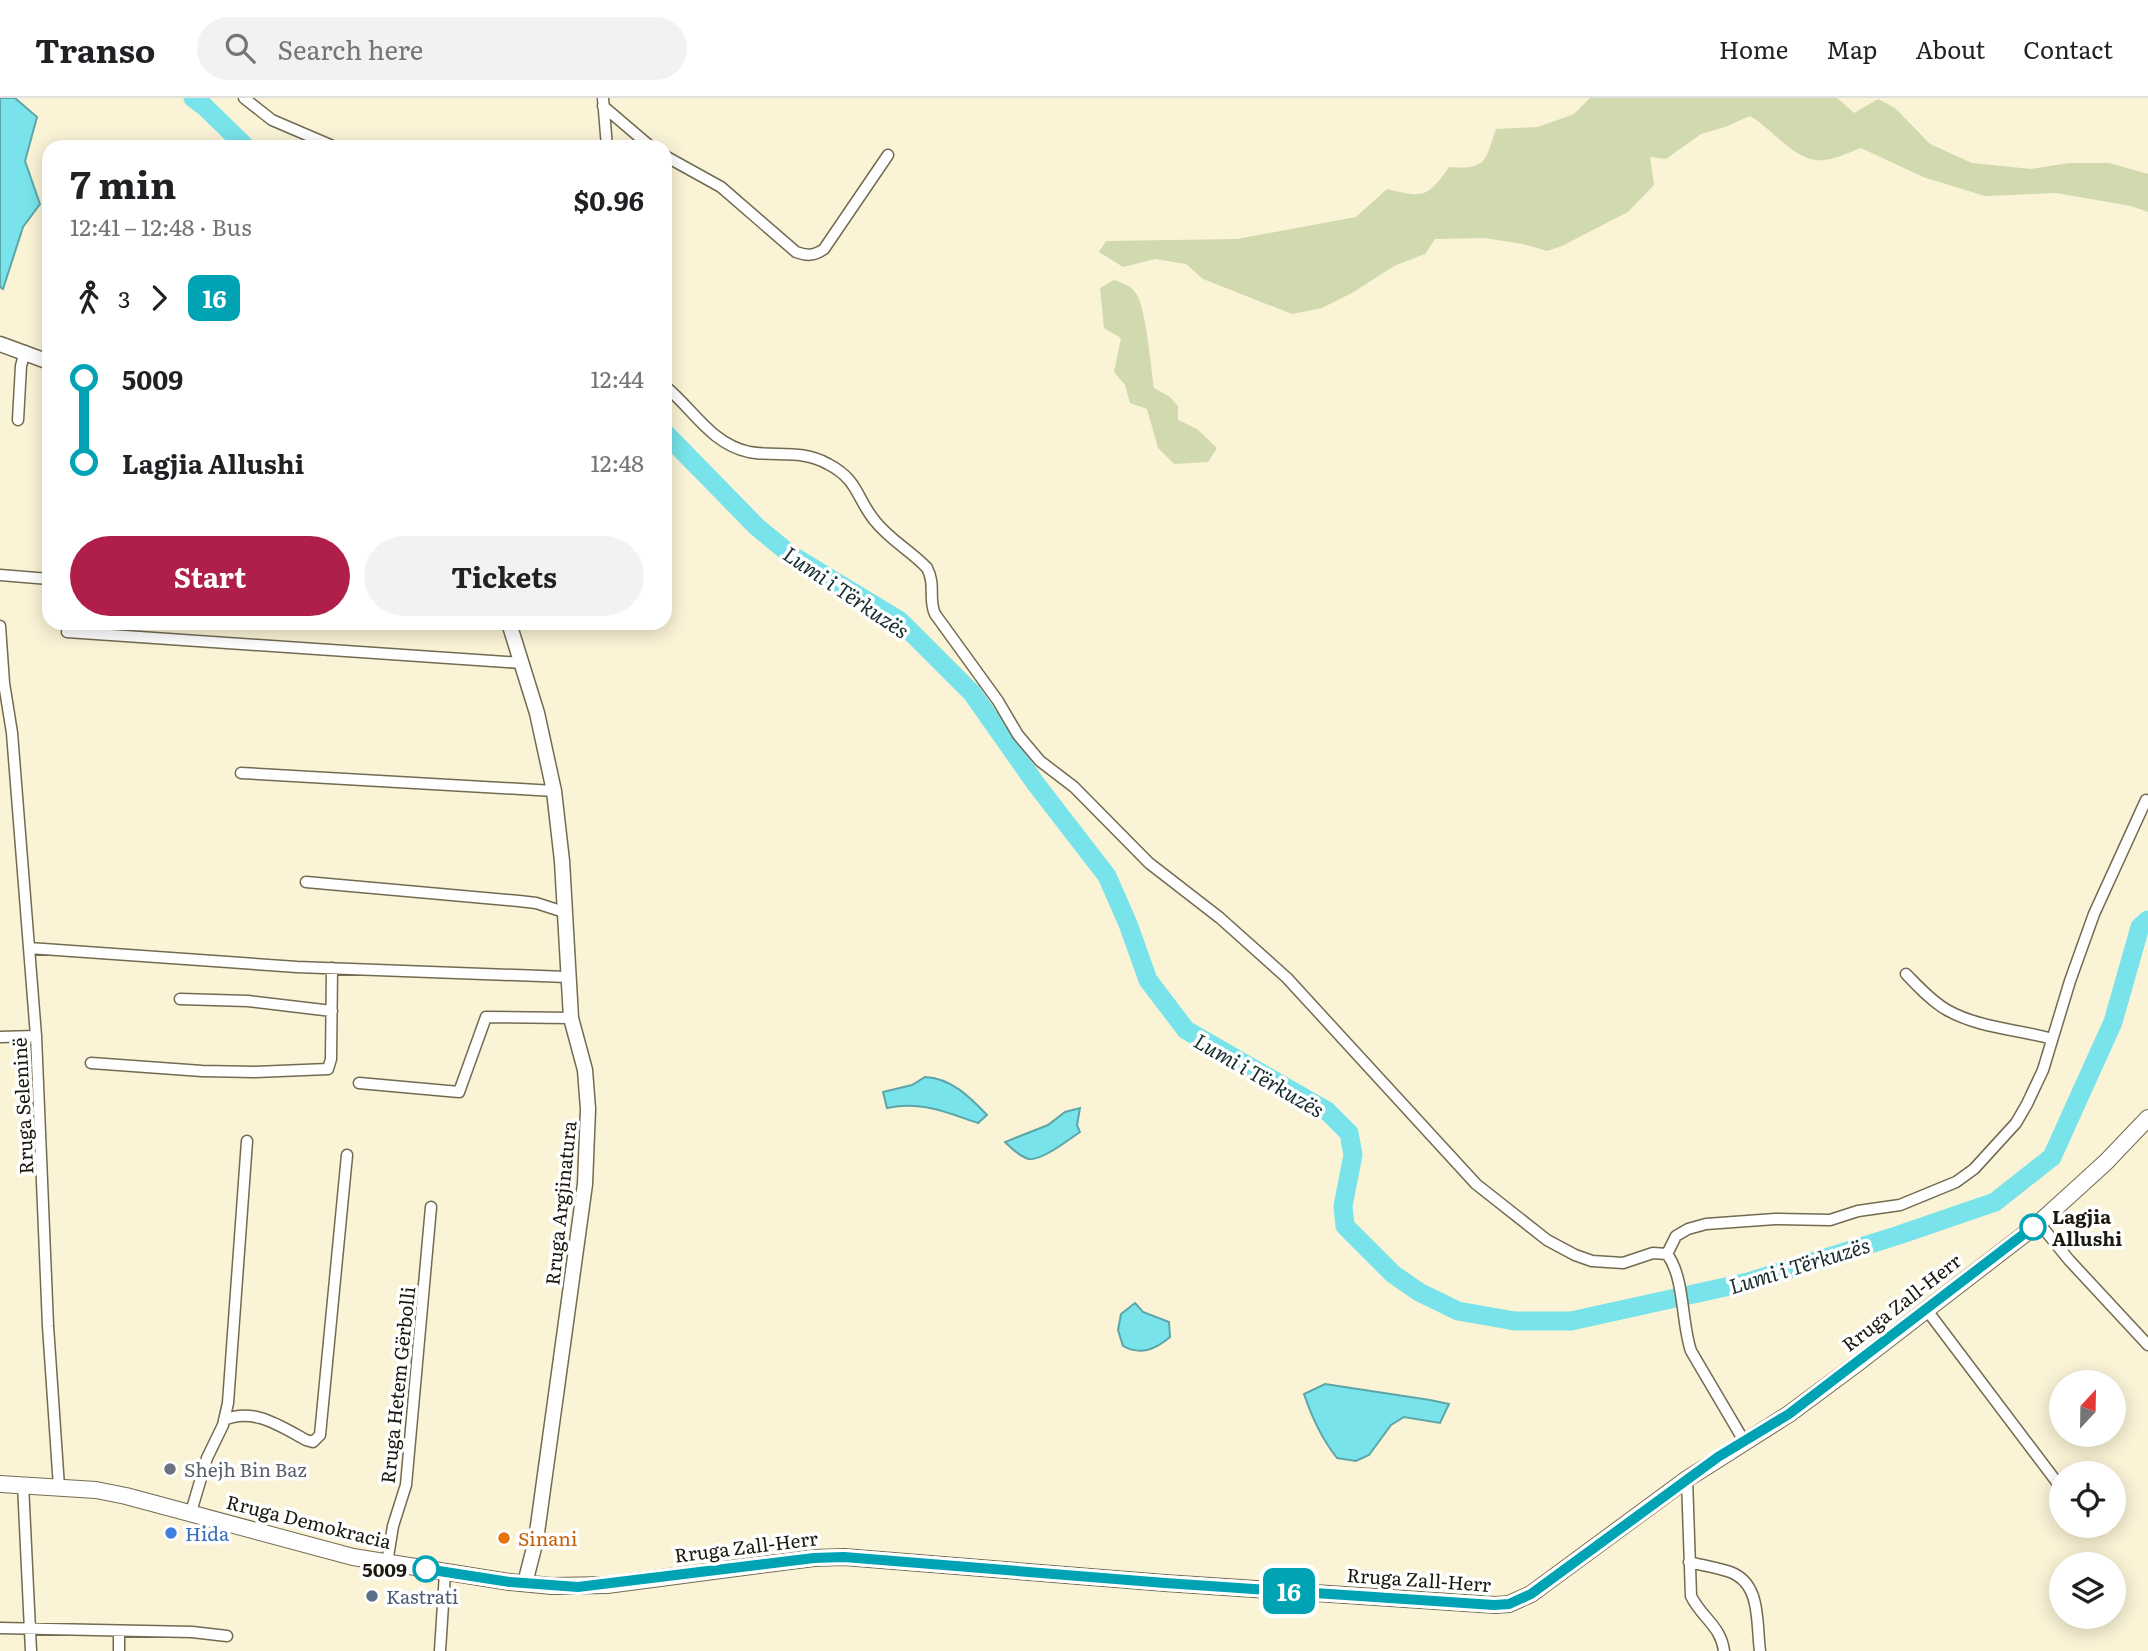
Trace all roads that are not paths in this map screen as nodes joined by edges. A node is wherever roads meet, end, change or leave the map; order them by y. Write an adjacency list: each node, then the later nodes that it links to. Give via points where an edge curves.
1 (244, 98): 3 (street, via 272,120)
2 (603, 102): 4 (street); 5 (street)
3 (319, 140)
4 (606, 140)
5 (644, 140)
6 (888, 155): 7 (street, via 824,249 805,256 721,187)
7 (672, 160)
8 (0, 344): 9 (street)
9 (25, 351): 10 (street); 12 (street)
10 (42, 359)
11 (672, 393): 42 (street, via 729,445 751,452 807,455 847,477 876,522 927,569 935,614 1030,750 1149,863 1287,978 1476,1184 1547,1240 1575,1255 1623,1263 1653,1253)
12 (18, 420)
13 (0, 575): 14 (street)
14 (42, 578)
15 (0, 626): 19 (street, Rruga Seleninë)
16 (511, 630): 18 (street, Rruga Argjinatura)
17 (67, 632): 18 (street)
18 (521, 663): 21 (street, Rruga Argjinatura)
19 (2, 683): 25 (street, Rruga Seleninë, via 12,733)
20 (242, 773): 21 (street)
21 (554, 791): 24 (street, Rruga Argjinatura)
22 (2147, 800): 34 (street, via 2094,914)
23 (306, 881): 24 (street, via 527,902)
24 (564, 912): 28 (street, Rruga Argjinatura)
25 (29, 948): 26 (street); 32 (street, Rruga Seleninë)
26 (332, 968): 28 (street); 30 (street)
27 (1906, 974): 34 (street, via 1945,1009 1998,1028)
28 (567, 978): 31 (street, Rruga Argjinatura)
29 (180, 999): 30 (street)
30 (332, 1011): 35 (street, via 331,1059 328,1069 322,1071 176,1070)
31 (570, 1017): 36 (street, via 486,1017 459,1092); 56 (street, Rruga Argjinatura, via 587,1087 585,1184 536,1541)
32 (36, 1036): 33 (street); 51 (street, Rruga Seleninë)
33 (0, 1037)
34 (2052, 1039): 42 (street, via 2043,1070 2016,1123 1956,1182 1900,1205 1858,1210 1830,1220 1706,1224 1676,1236)
35 (91, 1063)
36 (359, 1083)
37 (2148, 1118): 41 (main road, Rruga Zall-Herr)
38 (247, 1141): 45 (street, via 238,1295)
39 (347, 1155): 45 (street, via 320,1436 313,1442 306,1440 256,1416)
40 (431, 1208): 54 (street, Rruga Hetem Gërbolli, via 406,1485)
41 (2039, 1223): 43 (main road, Rruga Zall-Herr); 44 (street)
42 (1667, 1254): 46 (street, via 1677,1277 1691,1351)
43 (1926, 1309): 46 (main road, Rruga Zall-Herr, via 1789,1414); 47 (street)
44 (2148, 1345)
45 (224, 1420): 52 (street)
46 (1744, 1441): 48 (main road, Rruga Zall-Herr)
47 (2049, 1472)
48 (1687, 1479): 53 (street); 56 (main road, Rruga Zall-Herr, via 1531,1594 1509,1604 844,1557 607,1585)
49 (0, 1484): 50 (main road, Rruga Demokracia)
50 (23, 1485): 51 (main road, Rruga Demokracia); 58 (street)
51 (59, 1487): 52 (main road, Rruga Demokracia, via 127,1496)
52 (191, 1512): 54 (main road, Rruga Demokracia)
53 (1689, 1562): 64 (street, via 1691,1596 1721,1635); 65 (street, via 1728,1571 1747,1583 1753,1592)
54 (387, 1563): 55 (main road, Rruga Demokracia)
55 (445, 1573): 56 (main road, Rruga Demokracia); 63 (street)
56 (525, 1584)
57 (0, 1628): 58 (street)
58 (30, 1629): 59 (street); 61 (street)
59 (119, 1631): 60 (street); 62 (street)
60 (228, 1636)
61 (31, 1651)
62 (119, 1651)
63 (440, 1651)
64 (1724, 1651)
65 (1760, 1651)

